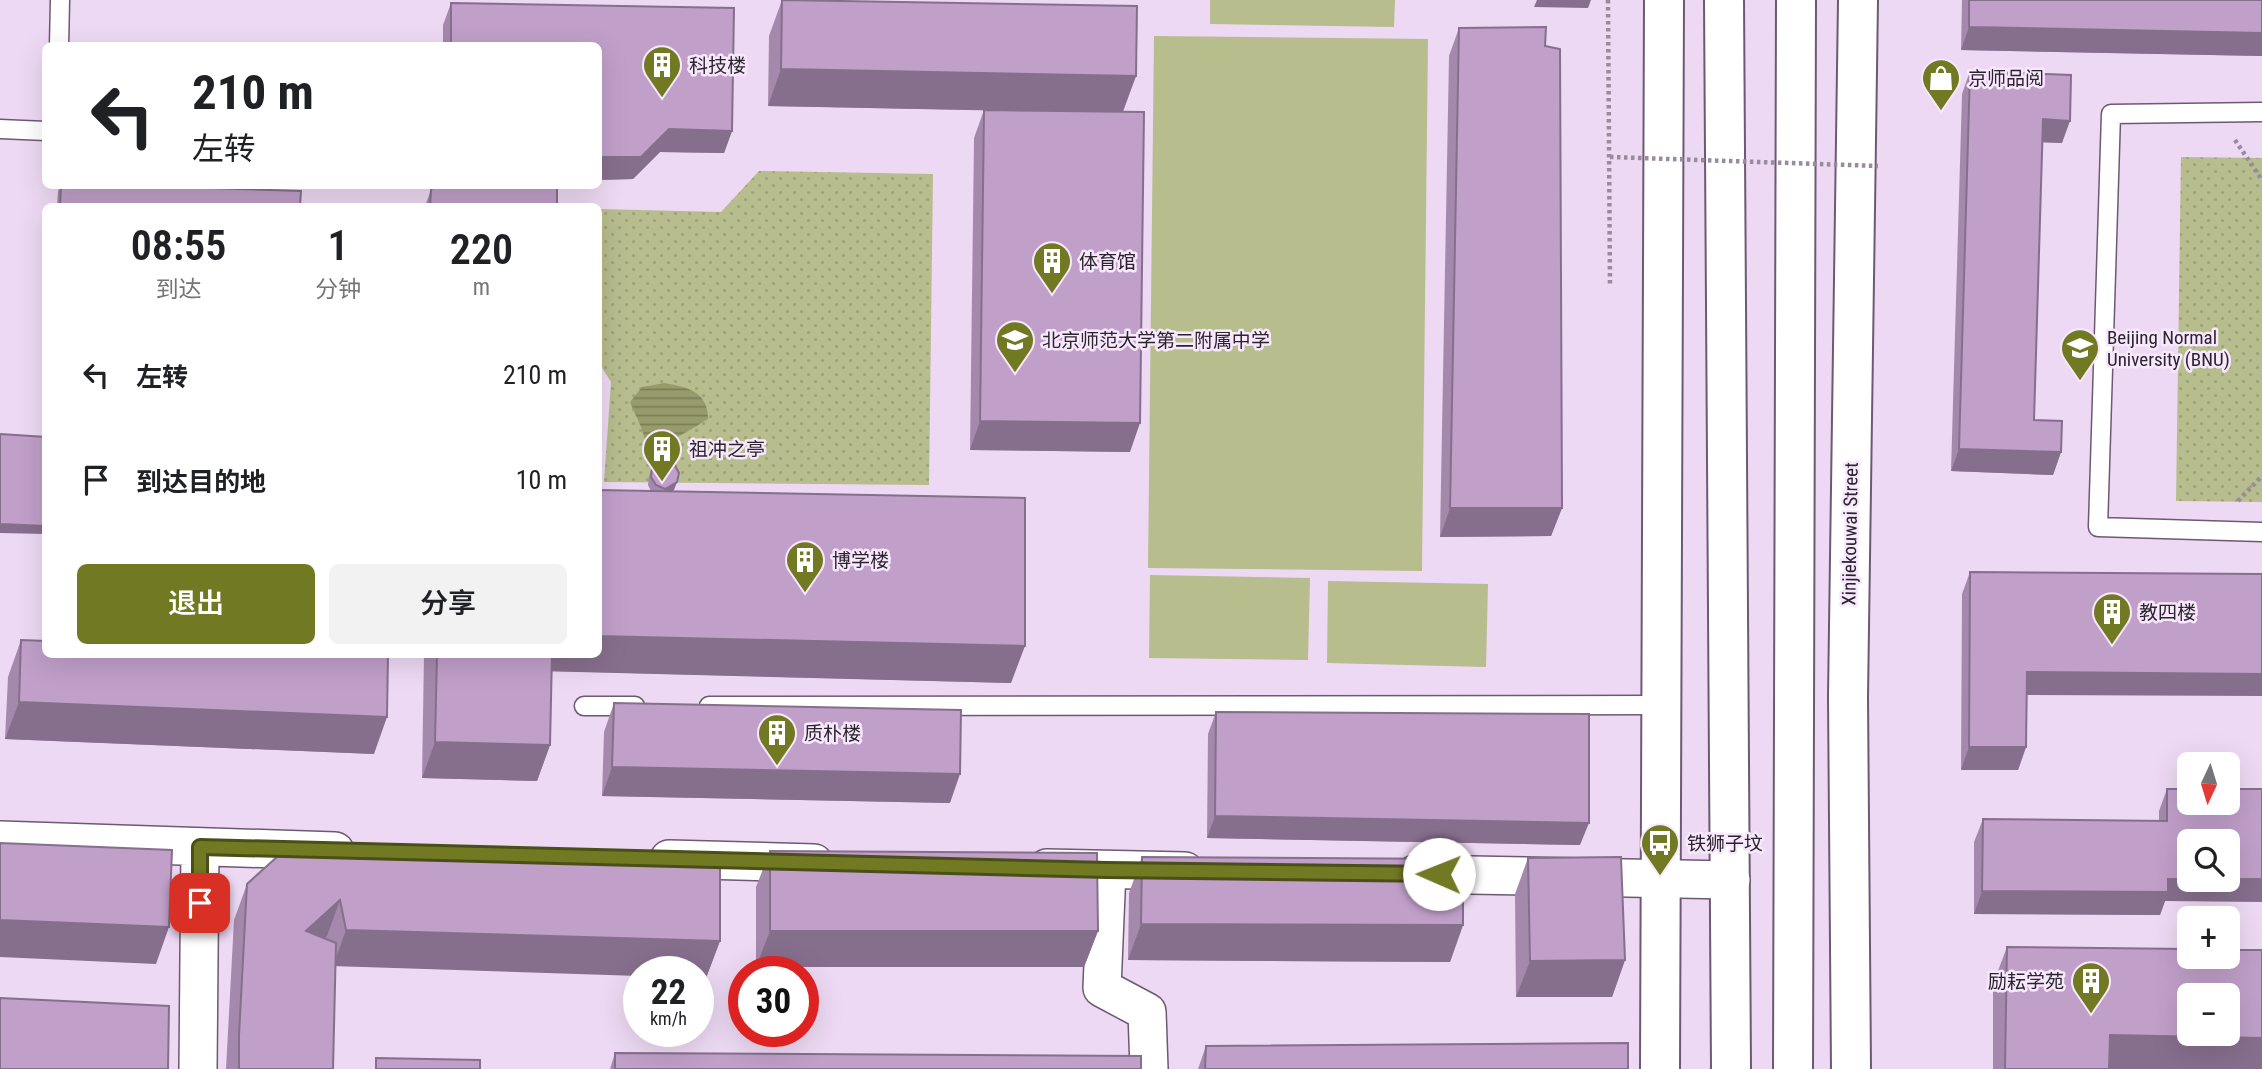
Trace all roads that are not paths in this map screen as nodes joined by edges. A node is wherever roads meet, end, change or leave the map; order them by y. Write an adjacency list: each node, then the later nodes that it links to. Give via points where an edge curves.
1 (60, 0): 6 (lane)
2 (1664, 0): 11 (street)
3 (1724, 0): 25 (street)
4 (1796, 0): 30 (street)
5 (1858, 0): 31 (street, Xinjiekouwai Street, via 1848,697)
6 (59, 42)
7 (2262, 112): 10 (lane, via 2110,114 2098,527)
8 (0, 129): 9 (lane)
9 (42, 131)
10 (2262, 532)
11 (1661, 705): 14 (lane); 24 (street)
12 (584, 706): 13 (lane)
13 (654, 706)
14 (696, 706)
15 (0, 840): 16 (street)
16 (200, 847): 17 (street); 26 (street)
17 (367, 851)
18 (632, 858): 19 (street)
19 (842, 863)
20 (1009, 867): 21 (street)
21 (1107, 870): 22 (street); 27 (street, via 1102,988 1147,1012)
22 (1218, 871)
23 (1384, 874): 24 (street)
24 (1661, 877): 25 (street); 28 (street)
25 (1731, 880): 29 (street)
26 (198, 1069)
27 (1149, 1069)
28 (1660, 1069)
29 (1731, 1069)
30 (1793, 1069)
31 (1851, 1069)

